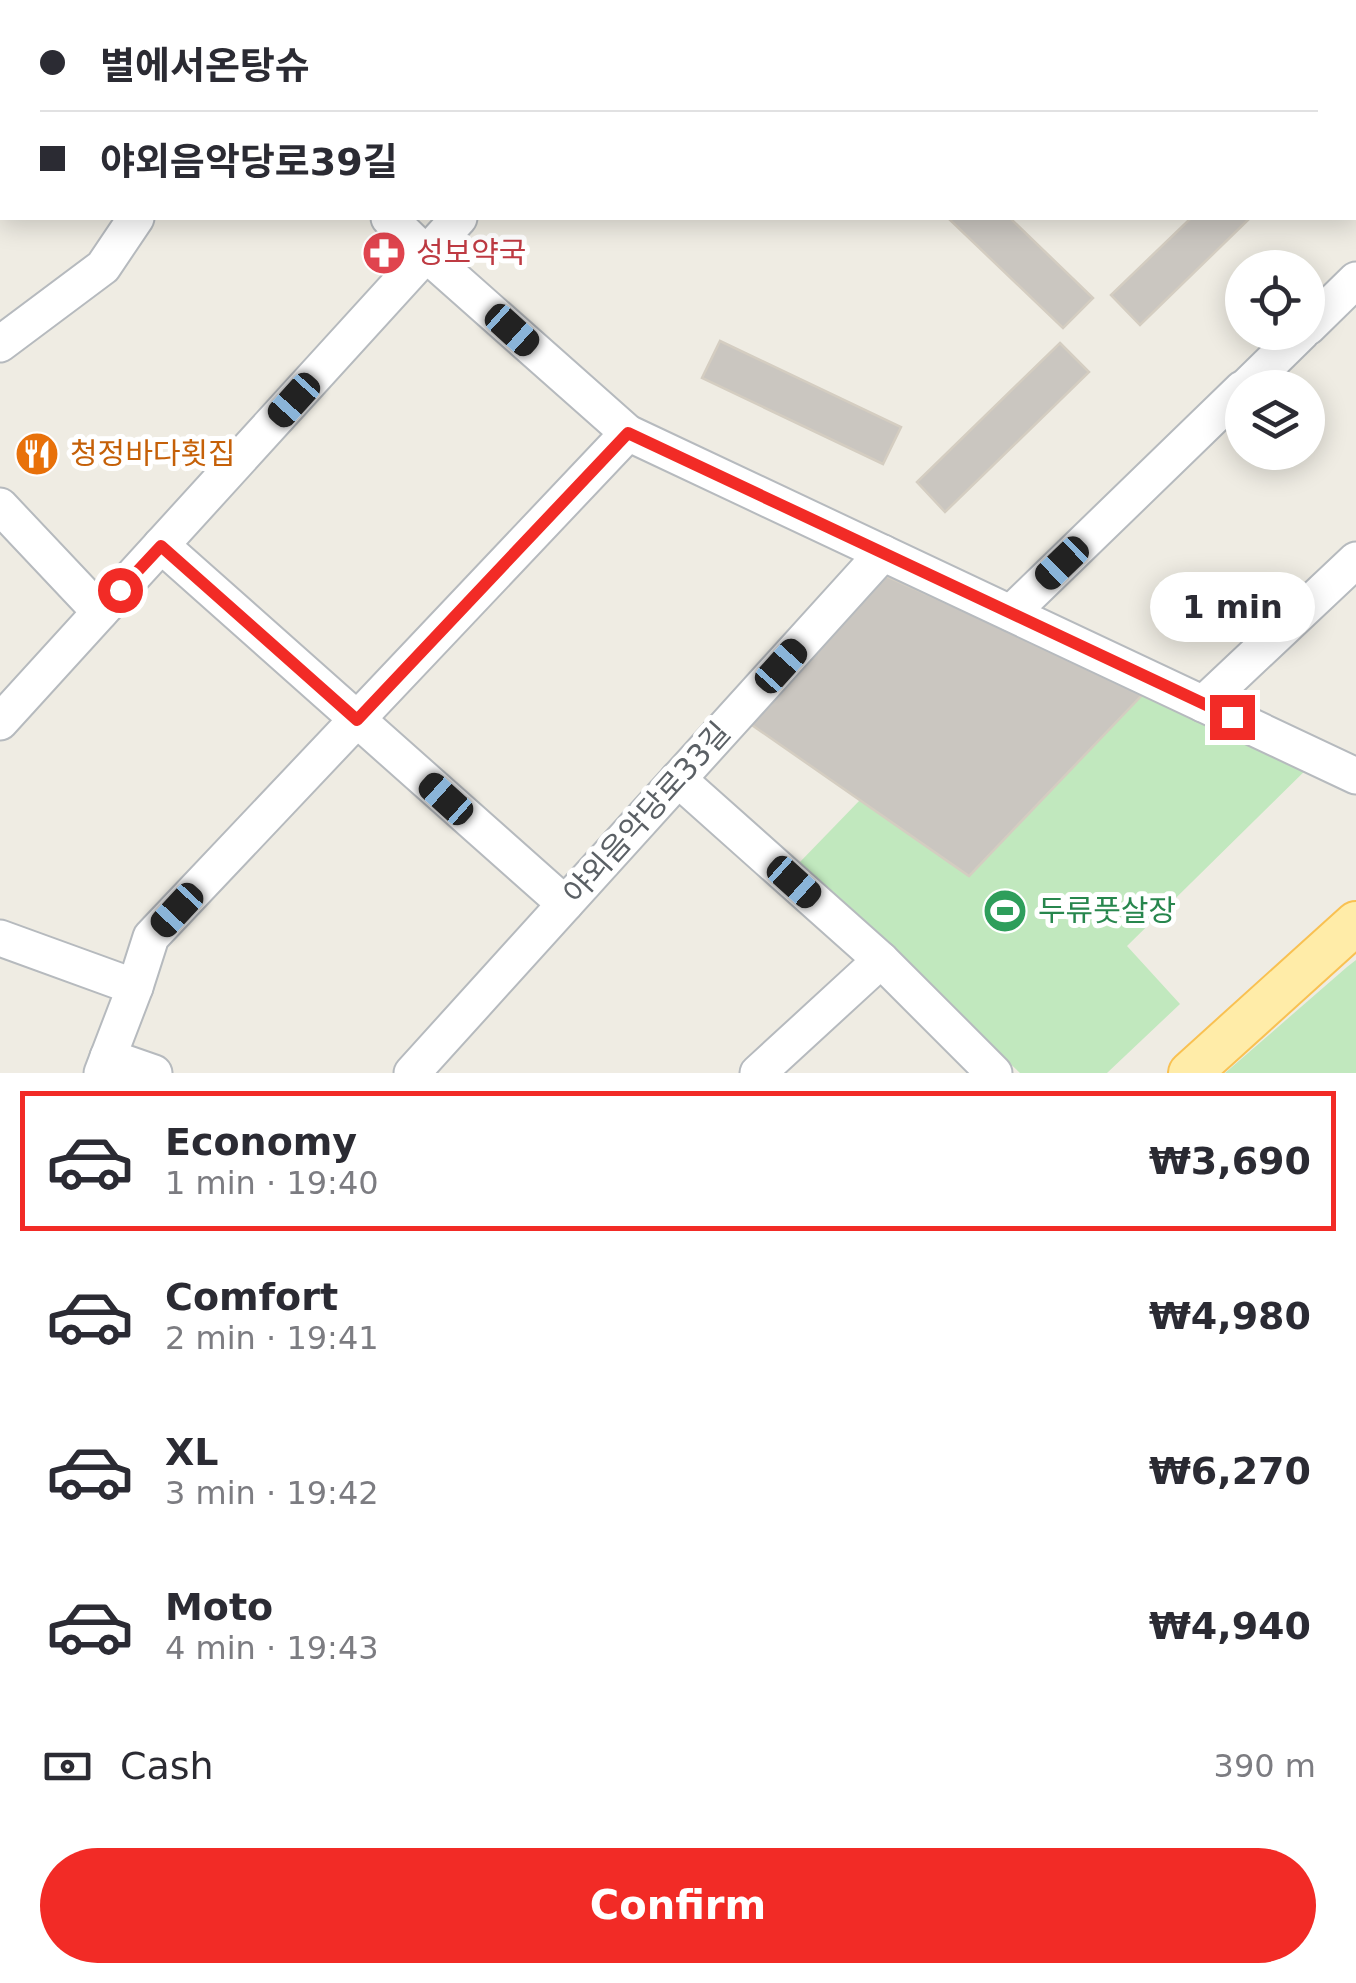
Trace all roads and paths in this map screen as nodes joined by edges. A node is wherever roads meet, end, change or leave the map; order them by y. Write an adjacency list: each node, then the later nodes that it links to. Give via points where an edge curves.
1 (135, 220): 7 (street, via 103,267)
2 (391, 220): 4 (street)
3 (457, 220): 4 (street)
4 (426, 254): 11 (street); 13 (street)
5 (1356, 280): 6 (street)
6 (1325, 310)
7 (0, 344)
8 (1283, 350): 9 (street)
9 (1263, 370)
10 (1225, 406): 17 (street)
11 (628, 433): 14 (street); 19 (street)
12 (0, 506): 16 (street)
13 (161, 546): 16 (street); 19 (street)
14 (883, 553): 17 (street); 22 (street, 야외음악당로33길)
15 (1356, 560): 18 (street)
16 (100, 612): 20 (street)
17 (1011, 613): 18 (street)
18 (1204, 704): 21 (street)
19 (357, 720): 23 (street); 27 (street, via 152,937)
20 (0, 722)
21 (1356, 776)
22 (678, 779): 23 (street, 야외음악당로33길); 26 (street)
23 (565, 904): 30 (street, 야외음악당로33길)
24 (1356, 923): 33 (main road)
25 (0, 938): 27 (street)
26 (882, 960): 31 (street); 32 (street)
27 (135, 988): 28 (street)
28 (105, 1065): 29 (street)
29 (154, 1073)
30 (412, 1073)
31 (758, 1073)
32 (994, 1073)
33 (1190, 1073)

